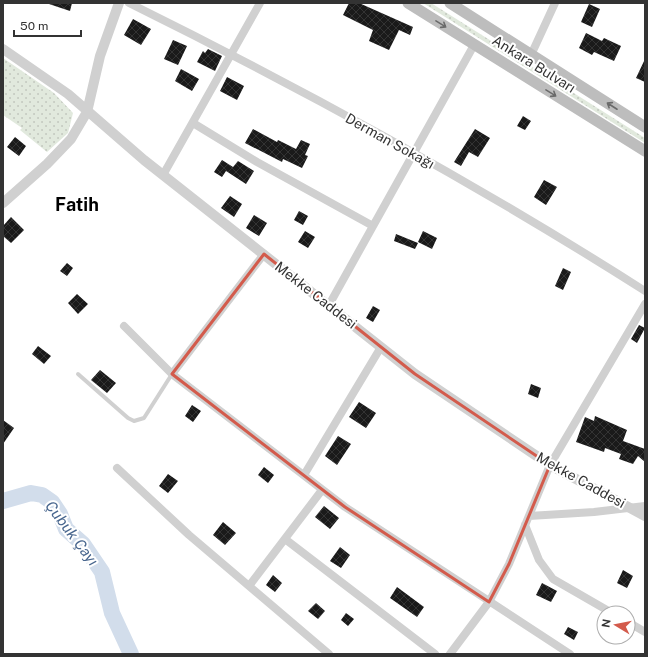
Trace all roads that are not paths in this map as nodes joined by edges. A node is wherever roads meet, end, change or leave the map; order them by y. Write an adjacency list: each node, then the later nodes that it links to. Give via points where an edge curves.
1 (120, 3): 11 (street, via 100,56)
2 (128, 3): 9 (street, Derman Sokağı)
3 (260, 3): 9 (street)
4 (408, 3): 7 (main road, Ankara Bulvarı, one-way to 7)
5 (450, 3): 10 (main road, Ankara Bulvarı)
6 (555, 3): 10 (street)
7 (474, 45): 14 (main road, Ankara Bulvarı, one-way to 14); 15 (street)
8 (3, 49): 11 (street, Mekke Caddesi, via 68,94)
9 (232, 54): 12 (street); 15 (street, Derman Sokağı)
10 (531, 55): 13 (main road, Ankara Bulvarı, one-way to 10)
11 (87, 112): 16 (street, Mekke Caddesi); 17 (street, via 71,139)
12 (193, 123): 16 (street); 18 (street, via 257,162)
13 (644, 124)
14 (645, 151)
15 (414, 153): 18 (street); 20 (street, Derman Sokağı, via 572,245)
16 (163, 175): 19 (street, Mekke Caddesi)
17 (3, 203)
18 (373, 226): 22 (street)
19 (264, 254): 22 (street, Mekke Caddesi); 26 (street)
20 (645, 291)
21 (645, 304): 27 (street)
22 (329, 306): 24 (street, Mekke Caddesi)
23 (124, 326): 26 (street)
24 (381, 347): 27 (street, Mekke Caddesi, via 415,374); 29 (street)
25 (78, 374): 26 (lane, via 134,421 144,418)
26 (172, 374): 29 (street)
27 (550, 466): 32 (street, Mekke Caddesi); 33 (street)
28 (117, 468): 37 (street)
29 (304, 475): 30 (street)
30 (322, 490): 36 (street); 38 (street)
31 (645, 506): 32 (street)
32 (631, 508): 33 (street); 34 (street, Mekke Caddesi)
33 (529, 516): 35 (street)
34 (645, 516)
35 (525, 525): 38 (street, via 509,564); 39 (street, via 539,560 553,579)
36 (285, 539): 37 (street); 43 (street)
37 (249, 586): 42 (street)
38 (488, 602): 44 (street); 45 (street)
39 (598, 605)
40 (636, 627): 41 (street)
41 (645, 632)
42 (329, 654)
43 (435, 654)
44 (450, 654)
45 (570, 654)

